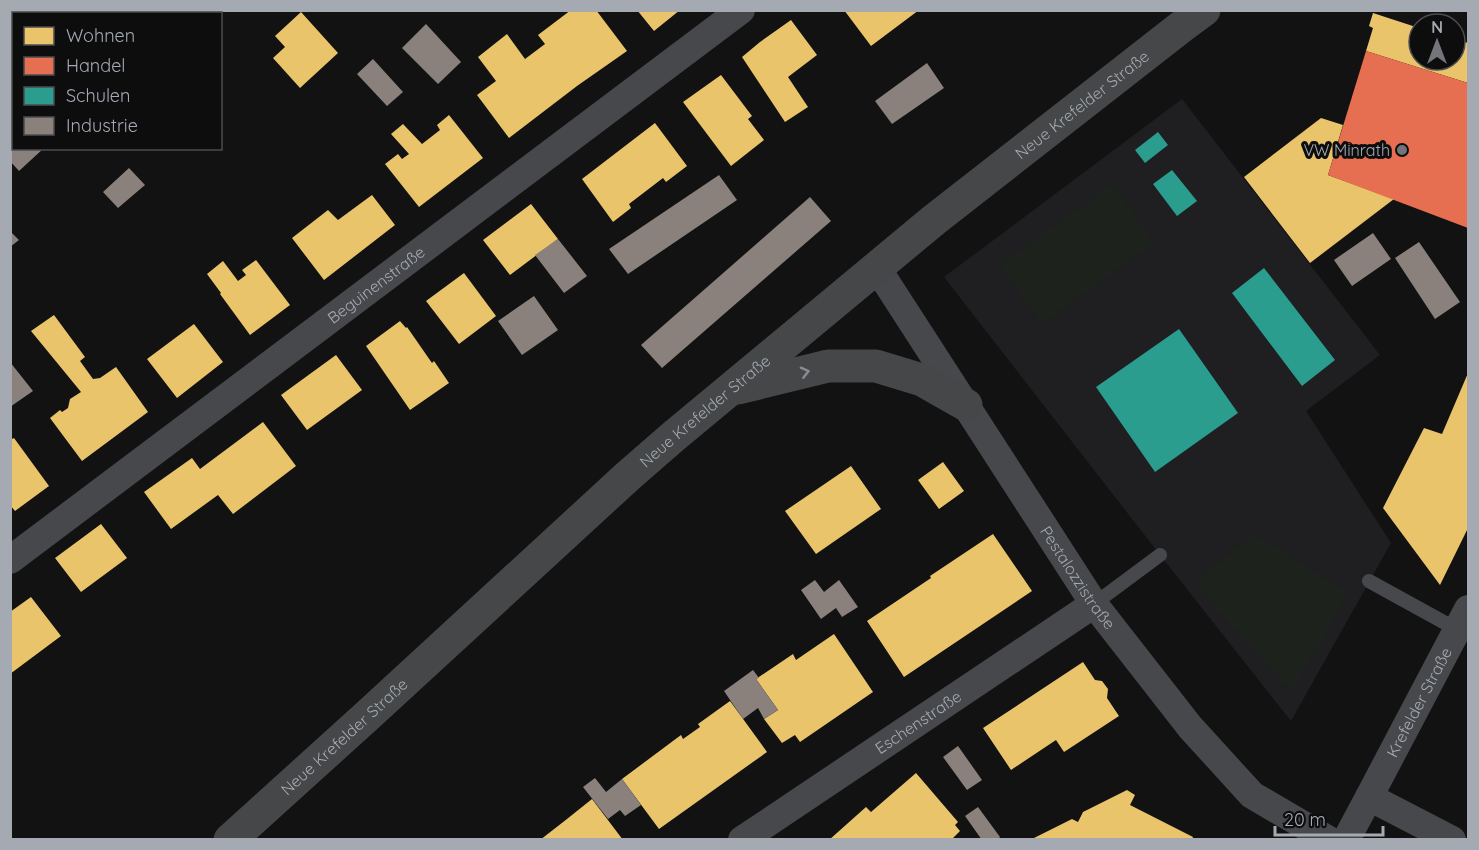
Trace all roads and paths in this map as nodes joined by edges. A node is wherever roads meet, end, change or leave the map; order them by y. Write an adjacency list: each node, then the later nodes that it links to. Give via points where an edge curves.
1 (741, 10): 7 (street, Beguinenstraße)
2 (1204, 10): 3 (main road, Neue Krefelder Straße)
3 (877, 267): 4 (main road, Neue Krefelder Straße); 5 (street, Pestalozzistraße)
4 (728, 391): 5 (main road, one-way to 5, via 828,366 876,366 922,380); 12 (main road, Neue Krefelder Straße, via 628,476)
5 (966, 405): 9 (street, Pestalozzistraße)
6 (1160, 555): 9 (lane)
7 (10, 560)
8 (1369, 581): 10 (lane)
9 (1094, 604): 13 (street, Eschenstraße); 14 (street, Pestalozzistraße, via 1190,727 1252,795)
10 (1463, 619): 11 (street, Krefelder Straße)
11 (1370, 797): 15 (street, Krefelder Straße); 16 (street)
12 (230, 840)
13 (742, 840)
14 (1329, 840)
15 (1346, 840)
16 (1452, 840)

